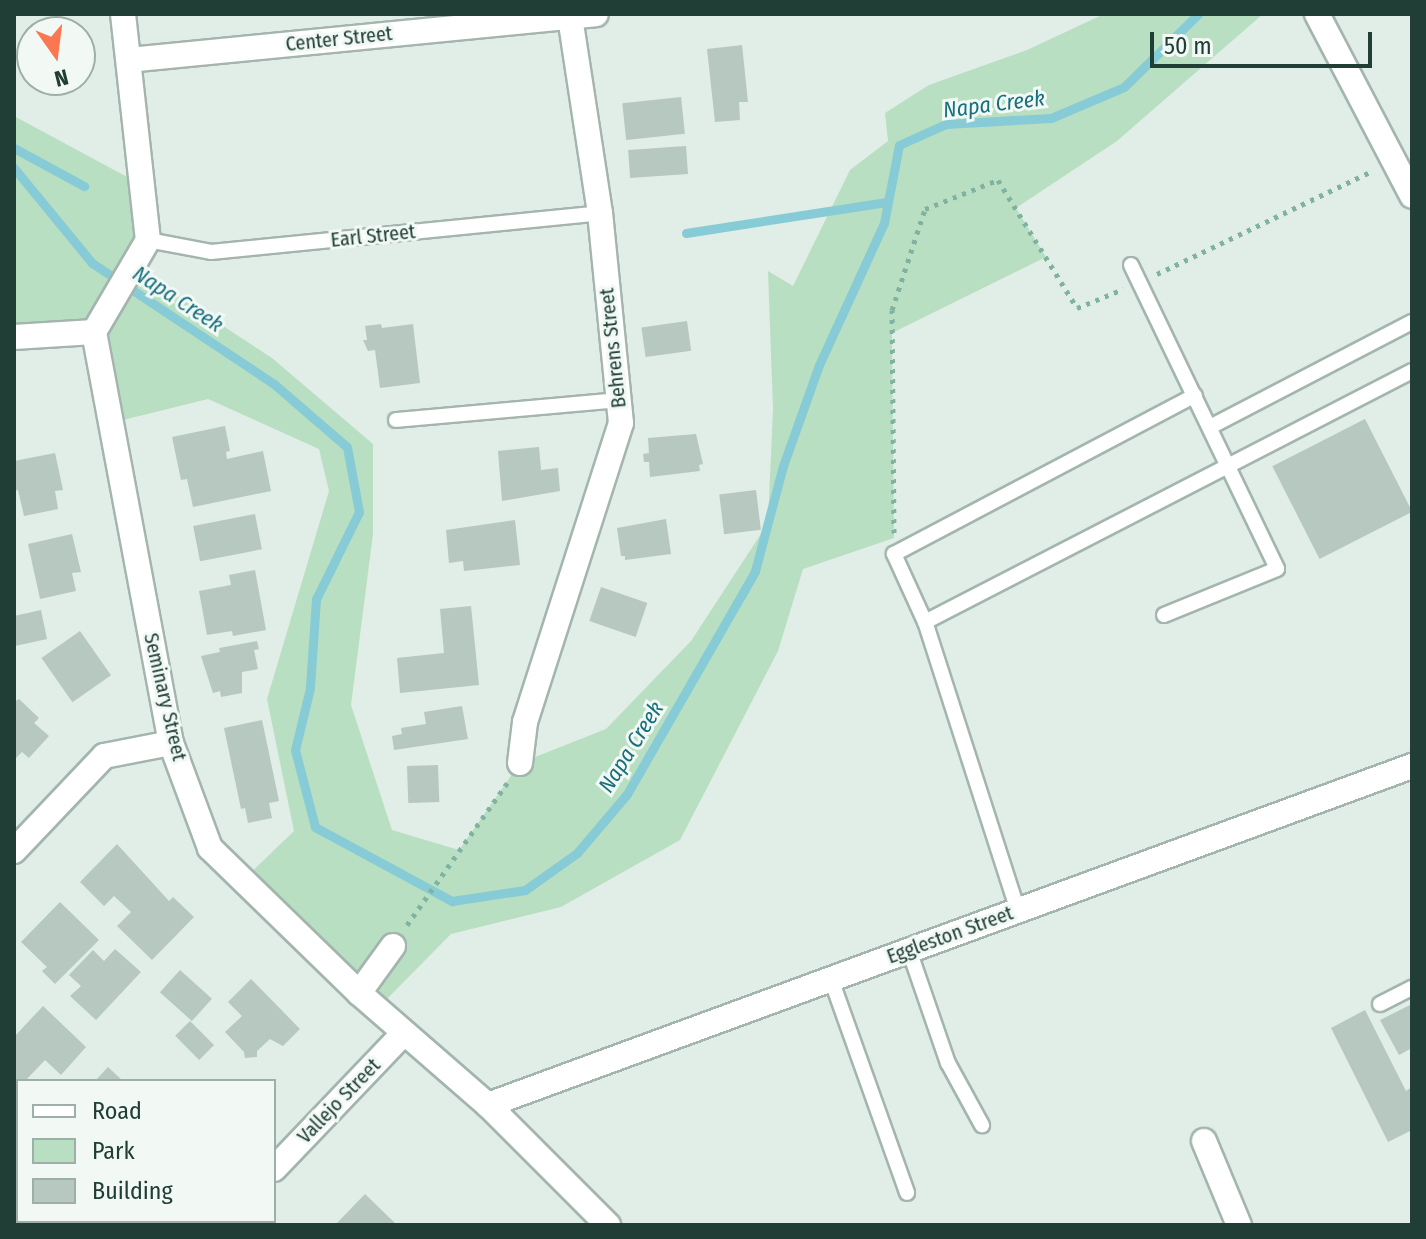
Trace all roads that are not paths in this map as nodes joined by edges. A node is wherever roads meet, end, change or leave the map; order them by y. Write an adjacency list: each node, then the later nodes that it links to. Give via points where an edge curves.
1 (123, 14): 5 (street)
2 (596, 14): 4 (street, Center Street)
3 (1317, 14): 6 (street)
4 (570, 16): 5 (street, Center Street); 7 (street, Behrens Street)
5 (129, 60): 8 (street)
6 (1412, 196)
7 (600, 213): 8 (lane, Earl Street, via 211,252); 15 (street, Behrens Street)
8 (145, 246): 11 (street)
9 (1131, 265): 14 (lane)
10 (1412, 322): 17 (lane)
11 (99, 324): 12 (street); 21 (street, Seminary Street)
12 (14, 337)
13 (1412, 371): 18 (lane)
14 (1195, 395): 17 (lane); 20 (lane, via 894,554)
15 (618, 400): 16 (lane); 22 (street, Behrens Street, via 621,423 525,722)
16 (396, 420)
17 (1210, 427): 18 (lane)
18 (1229, 465): 19 (lane, via 1277,569); 20 (lane)
19 (1164, 615)
20 (925, 622): 25 (lane)
21 (171, 743): 24 (street, via 104,756); 30 (street, Seminary Street, via 210,848)
22 (520, 763)
23 (1412, 766): 25 (street, Eggleston Street)
24 (14, 851)
25 (1018, 911): 27 (street, Eggleston Street)
26 (393, 946): 30 (street)
27 (909, 950): 28 (street, Eggleston Street); 34 (lane, via 948,1063)
28 (831, 979): 33 (street, Eggleston Street); 37 (lane)
29 (1412, 988): 31 (lane)
30 (359, 993): 32 (street, Seminary Street)
31 (1380, 1004)
32 (404, 1033): 33 (street, Seminary Street); 36 (street, Vallejo Street)
33 (488, 1105): 38 (street, Seminary Street)
34 (982, 1125)
35 (1204, 1141): 39 (street)
36 (276, 1167)
37 (907, 1193)
38 (608, 1225)
39 (1239, 1225)

